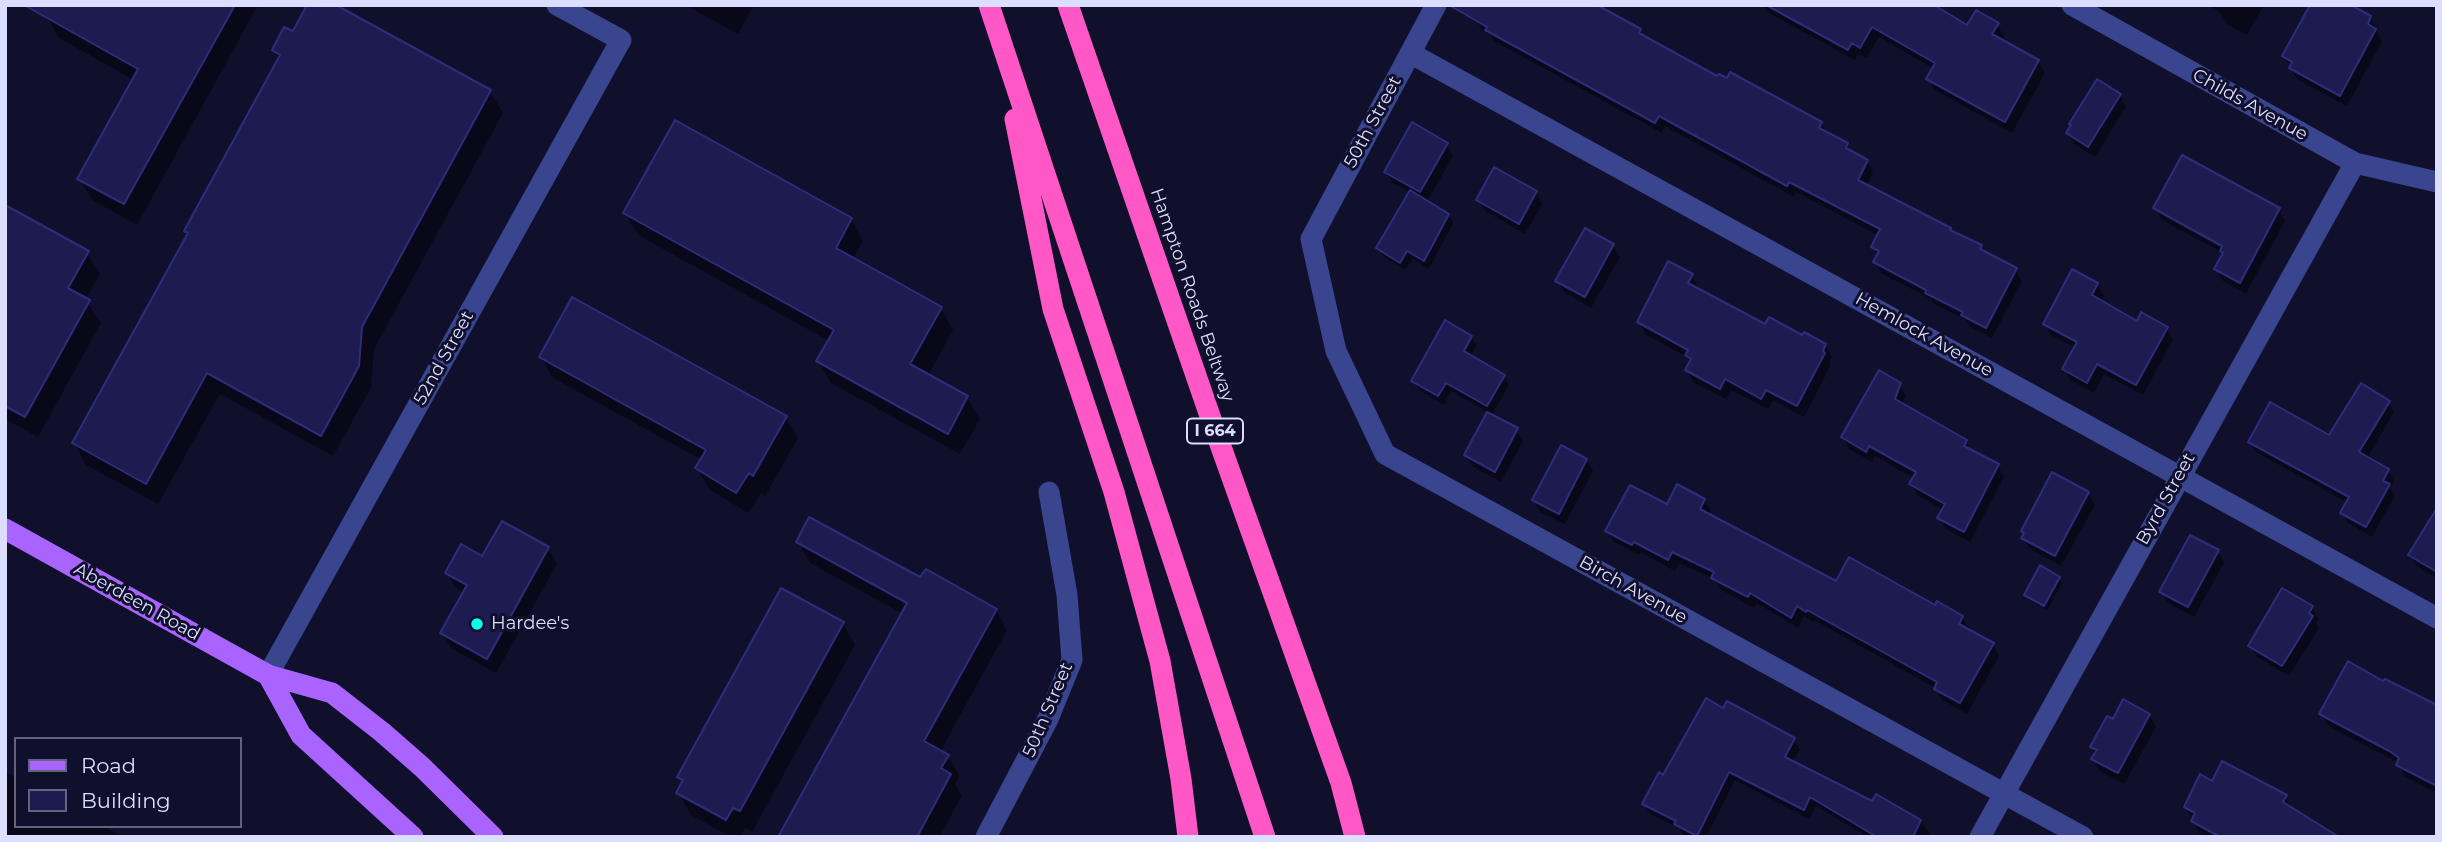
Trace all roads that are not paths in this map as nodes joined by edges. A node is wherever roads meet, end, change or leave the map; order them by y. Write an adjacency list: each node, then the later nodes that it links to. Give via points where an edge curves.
1 (557, 5): 15 (street, 52nd Street, via 621,40)
2 (989, 5): 6 (highway)
3 (1068, 5): 16 (highway, Hampton Roads Beltway / I 664)
4 (1436, 5): 7 (street, 50th Street)
5 (2072, 5): 8 (street, Childs Avenue)
6 (998, 32): 21 (highway, via 1053,309 1114,492 1160,661); 22 (highway)
7 (1410, 53): 10 (street, 50th Street); 11 (street, Hemlock Avenue)
8 (2355, 163): 9 (street, Childs Avenue); 11 (street, Byrd Street)
9 (2437, 182)
10 (1311, 239): 17 (street, Birch Avenue, via 1336,351 1385,454)
11 (2180, 475): 14 (street, Hemlock Avenue); 17 (street, Byrd Street)
12 (1049, 492): 20 (street, 50th Street, via 1067,595 1072,660 1048,719)
13 (5, 529): 15 (main road, Aberdeen Road)
14 (2437, 618)
15 (268, 675): 18 (main road, via 301,735); 19 (main road, Aberdeen Road, via 332,693 402,750)
16 (1341, 783): 23 (highway, Hampton Roads Beltway / I 664); 24 (highway)
17 (2004, 793): 25 (street, Byrd Street); 26 (street, Birch Avenue)
18 (414, 837)
19 (493, 837)
20 (986, 837)
21 (1188, 837)
22 (1265, 837)
23 (1355, 837)
24 (1360, 837)
25 (1980, 837)
26 (2083, 837)

